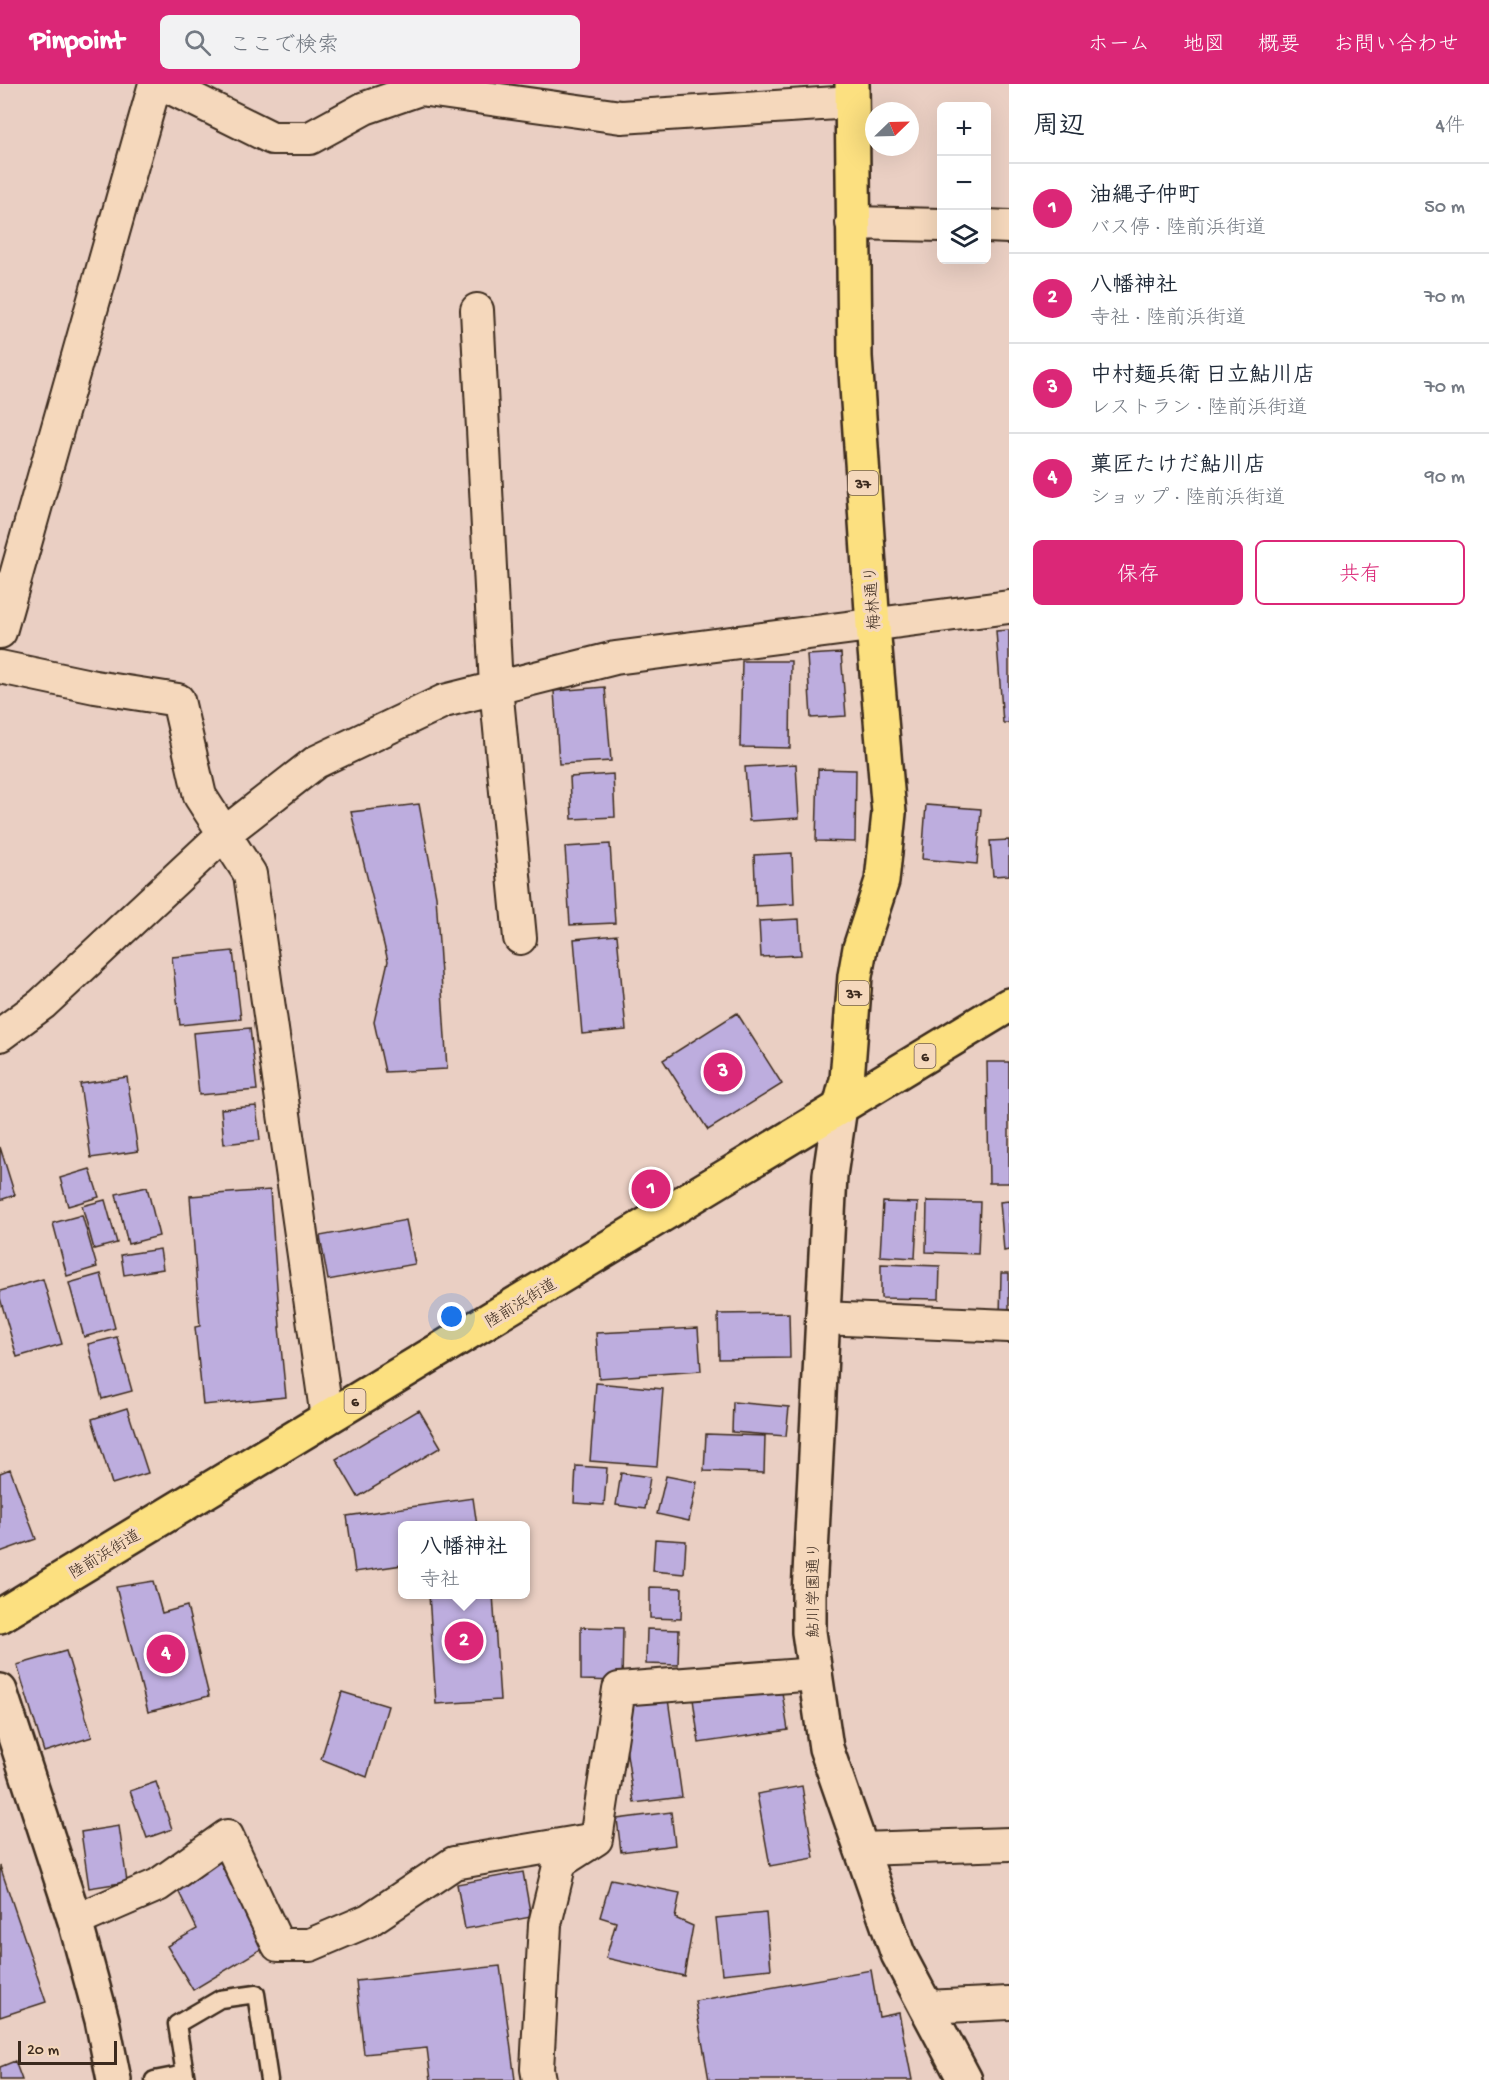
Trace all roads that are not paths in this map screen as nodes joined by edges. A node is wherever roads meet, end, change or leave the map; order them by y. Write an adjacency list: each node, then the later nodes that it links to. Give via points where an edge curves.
1 (155, 84): 12 (street)
2 (163, 84): 3 (street, via 272,138 310,138 365,108)
3 (420, 86): 4 (street, via 621,117)
4 (852, 93): 5 (main road, 梅林通り / 37)
5 (852, 223): 6 (street); 11 (main road, 梅林通り / 37, via 855,357)
6 (937, 225)
7 (991, 226): 8 (street)
8 (1009, 227)
9 (477, 310): 14 (street)
10 (1009, 607): 11 (street)
11 (873, 626): 14 (street, via 615,658); 19 (main road, 梅林通り / 37, via 889,813 882,881 855,976 847,1080)
12 (0, 632)
13 (0, 667): 15 (street, via 178,700 200,796)
14 (496, 687): 15 (street, via 444,701 316,762); 16 (street)
15 (225, 833): 18 (street, via 42,1004); 22 (street, via 250,874)
16 (519, 938)
17 (1009, 1005): 19 (main road, 陸前浜街道 / 6)
18 (0, 1035)
19 (840, 1107): 20 (street, 鮎川学園通り, via 830,1175); 22 (main road, 陸前浜街道 / 6)
20 (822, 1318): 21 (street); 24 (street, 鮎川学園通り, via 809,1594 809,1632)
21 (1009, 1326)
22 (327, 1418): 23 (main road, 陸前浜街道 / 6)
23 (0, 1616)
24 (816, 1674): 26 (street, via 619,1689); 28 (street, 鮎川学園通り, via 826,1748)
25 (0, 1691): 29 (street)
26 (596, 1839): 29 (street, via 454,1863 369,1920 310,1945 278,1945 227,1836 158,1885); 36 (street, via 560,1862 545,1924)
27 (1009, 1844): 28 (street)
28 (861, 1849): 31 (street, 鮎川学園通り, via 898,1954)
29 (75, 1921): 33 (street)
30 (1009, 2003): 31 (street)
31 (926, 2007): 37 (street, 鮎川学園通り)
32 (185, 2077): 34 (lane); 35 (lane, via 177,2024 220,1999 256,1994)
33 (114, 2080)
34 (154, 2080)
35 (269, 2080)
36 (539, 2080)
37 (965, 2080)

